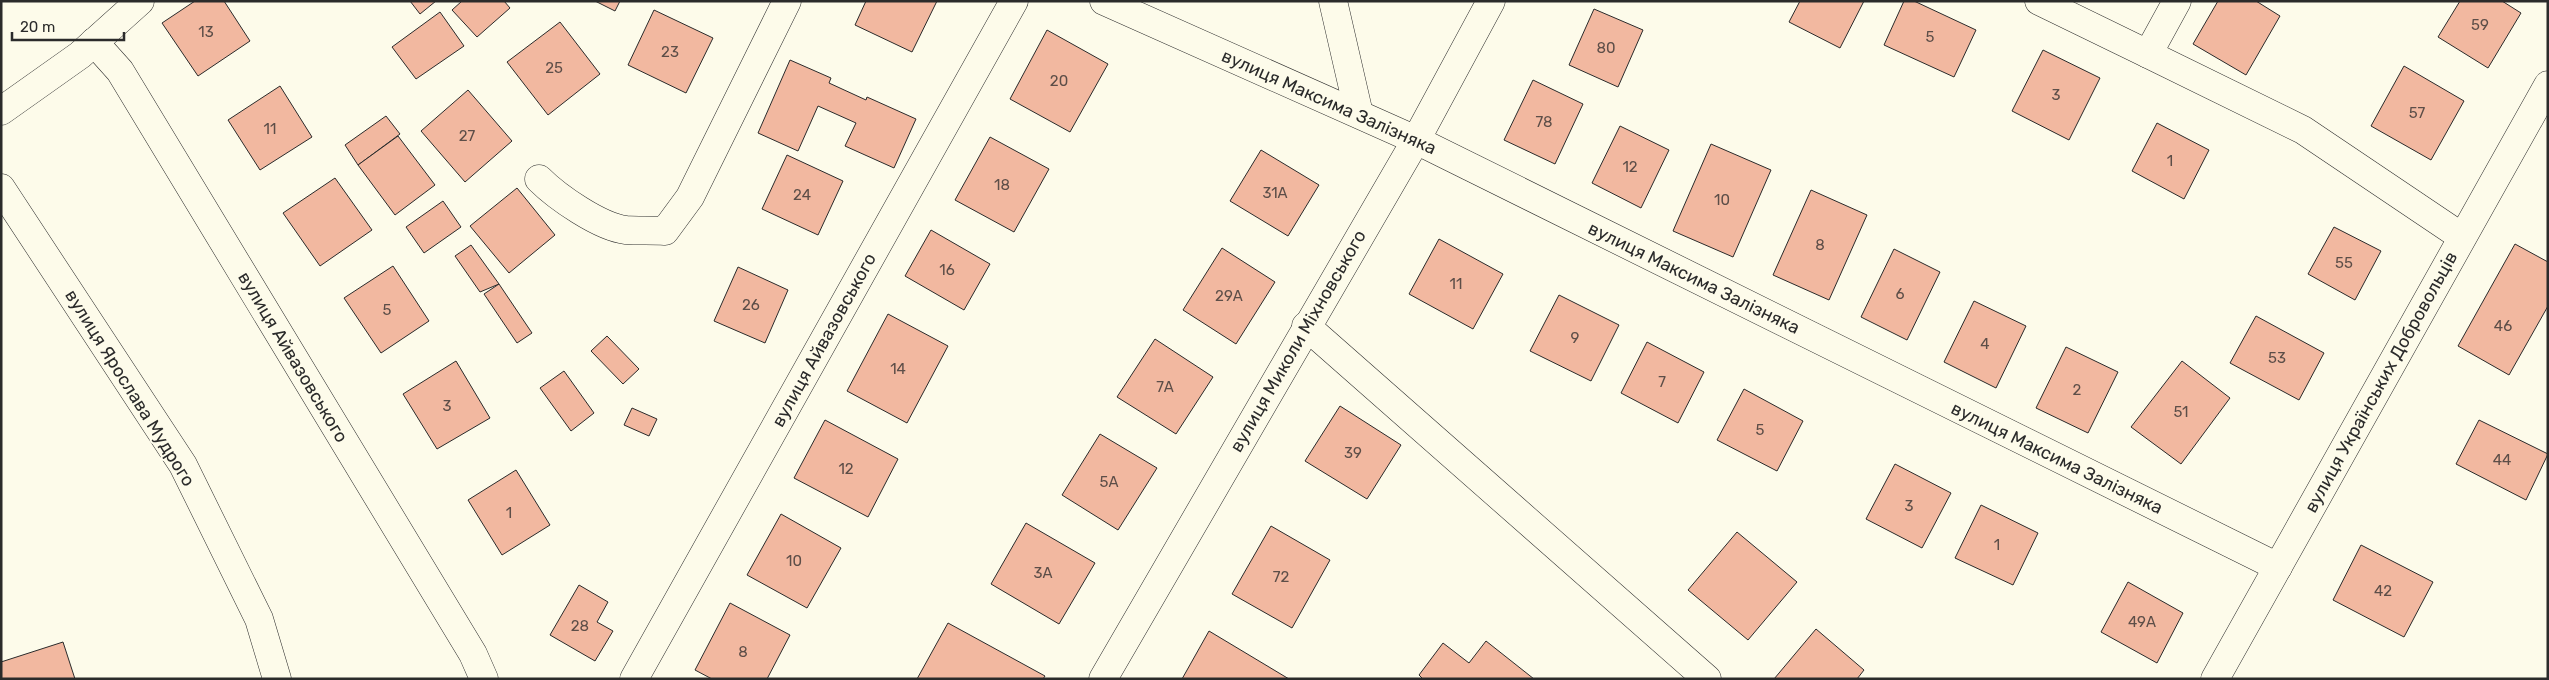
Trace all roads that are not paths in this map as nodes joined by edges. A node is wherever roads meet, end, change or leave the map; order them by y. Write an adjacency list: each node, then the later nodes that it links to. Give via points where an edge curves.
1 (140, 1): 9 (main road)
2 (787, 1): 15 (main road, via 690,196 664,231 624,230 582,212 554,194)
3 (1014, 1): 22 (main road, вулиця Айвазовського)
4 (1104, 1): 13 (main road, вулиця Максима Залізняка)
5 (1333, 1): 13 (main road)
6 (1491, 1): 14 (main road, вулиця Миколи Міхновського)
7 (2038, 1): 10 (main road)
8 (2177, 1): 10 (main road)
9 (94, 42): 12 (main road); 21 (main road, вулиця Айвазовського, via 120,71 473,654)
10 (2148, 54): 17 (main road, via 2303,130)
11 (2548, 85): 17 (main road, вулиця Українських Добровольців)
12 (1, 111)
13 (1359, 114): 14 (main road, вулиця Максима Залізняка)
14 (1416, 140): 18 (main road, вулиця Миколи Міхновського); 19 (main road, вулиця Максима Залізняка)
15 (539, 179)
16 (1, 188): 20 (main road, вулиця Ярослава Мудрого, via 183,465 259,619)
17 (2462, 238): 19 (main road, вулиця Українських Добровольців)
18 (1306, 326): 23 (main road, вулиця Миколи Міхновського); 24 (main road)
19 (2278, 567): 25 (main road, вулиця Українських Добровольців)
20 (277, 679)
21 (484, 679)
22 (634, 679)
23 (1103, 679)
24 (1707, 679)
25 (2215, 679)

